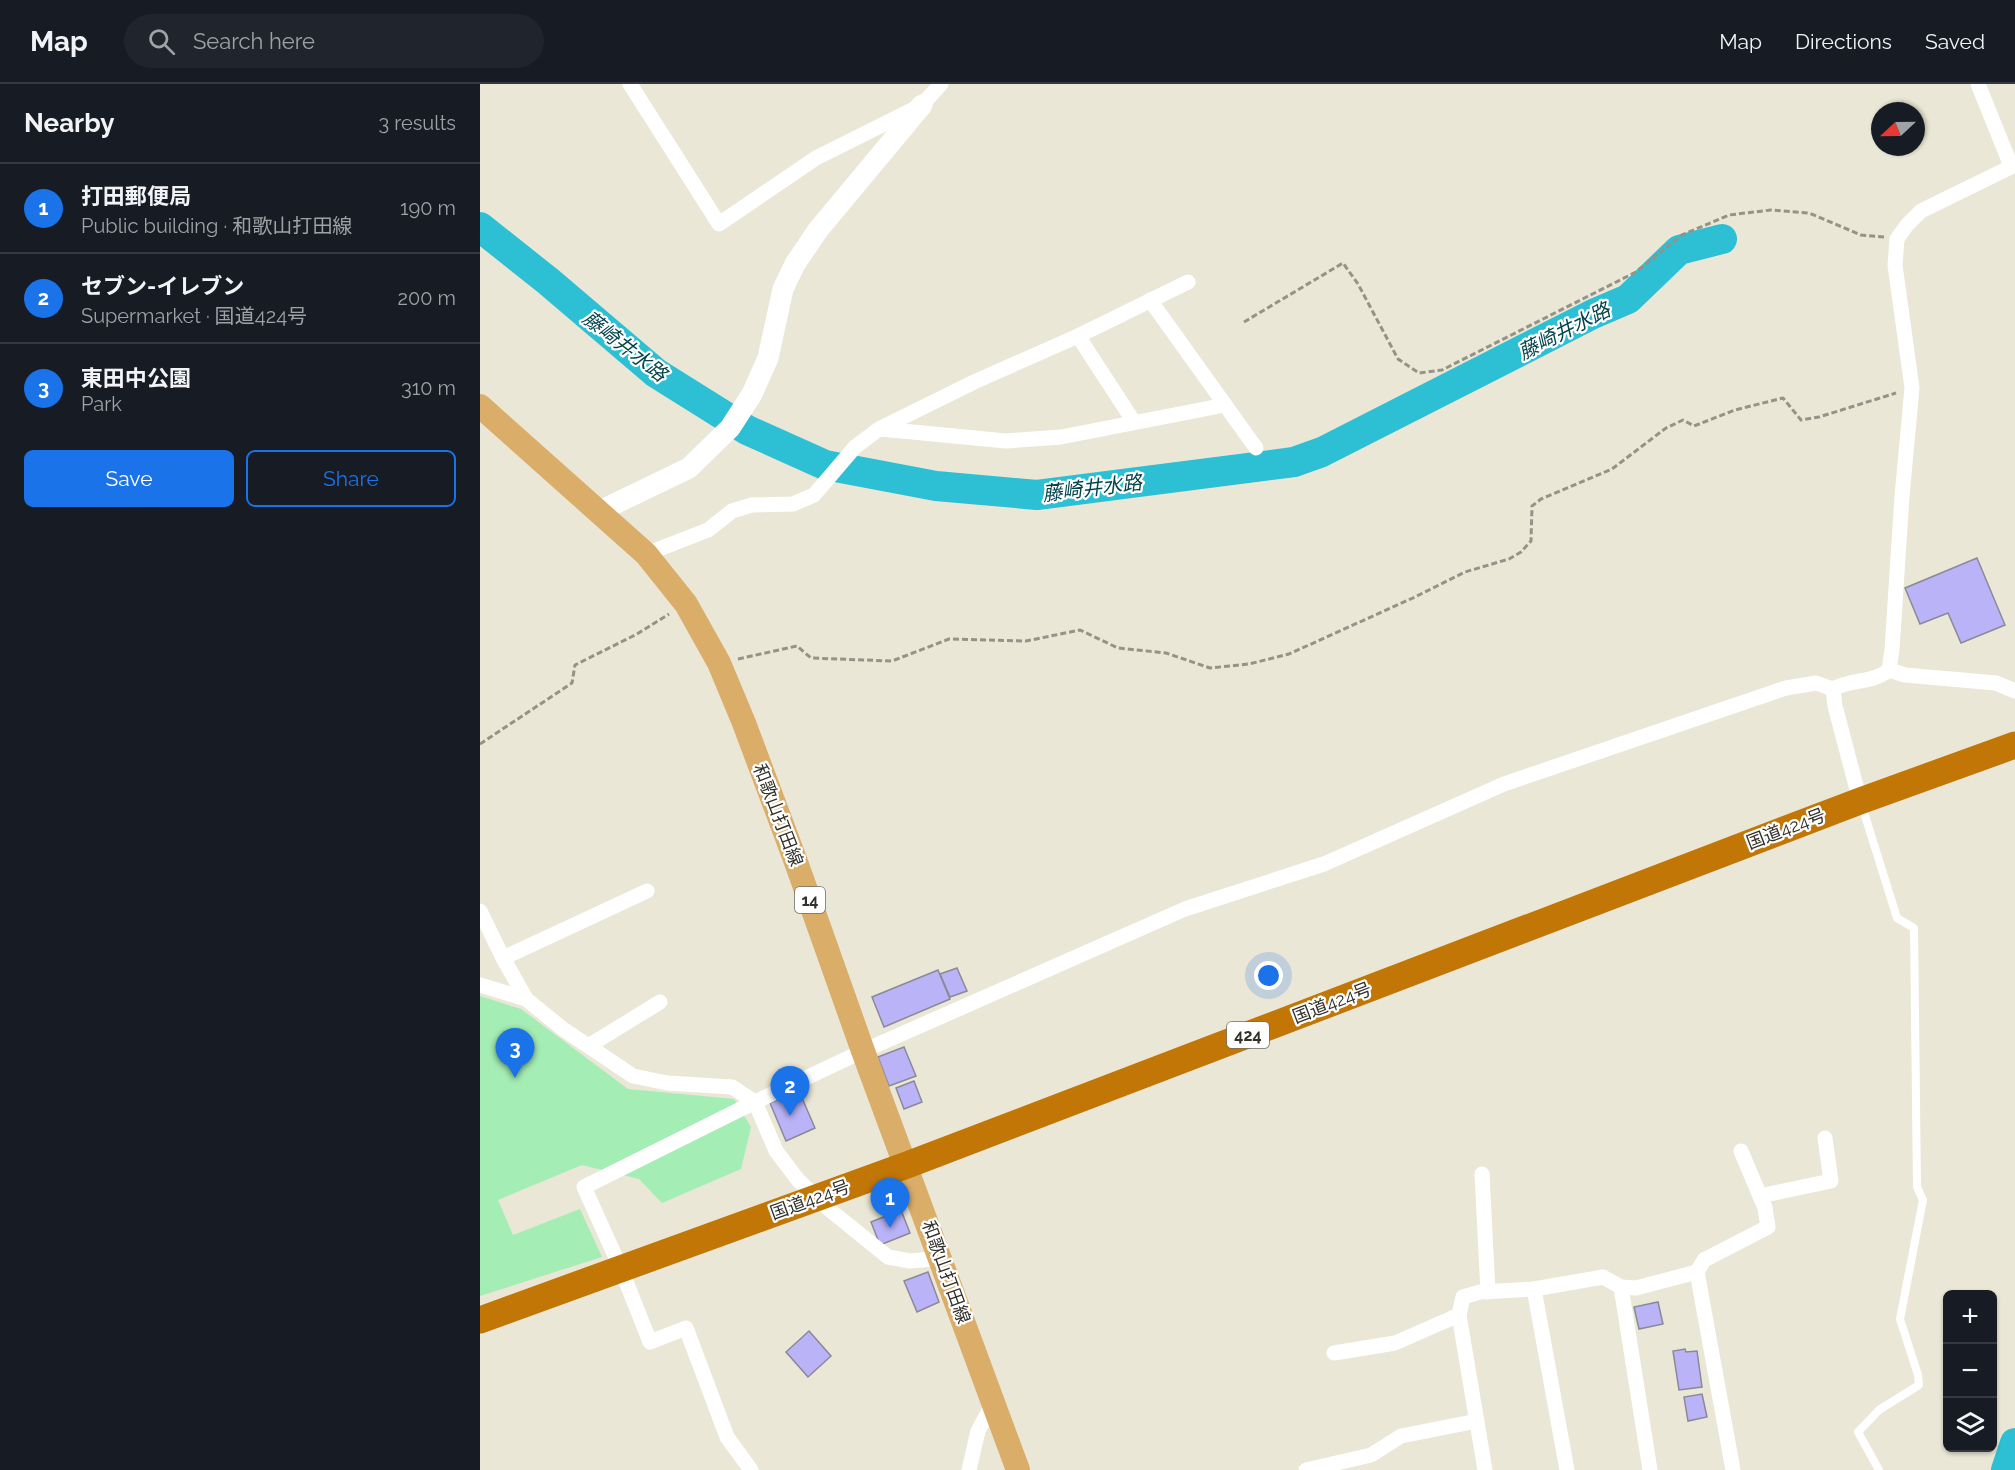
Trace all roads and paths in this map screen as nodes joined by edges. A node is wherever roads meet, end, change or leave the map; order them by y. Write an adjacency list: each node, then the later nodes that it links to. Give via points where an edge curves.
1 (630, 84): 4 (street, via 719,224 816,159)
2 (941, 84): 4 (street)
3 (1978, 84): 5 (street)
4 (922, 105): 17 (street, via 818,230 795,264 783,289 768,358 752,394 730,428 689,468)
5 (2013, 166): 6 (street, via 1922,211)
6 (1897, 239): 9 (path, via 1861,235 1809,213 1771,210 1729,215 1682,235 1636,272 1442,370 1419,374 1398,359 1343,263); 11 (street, via 1895,265)
7 (1188, 282): 8 (street)
8 (1150, 300): 10 (street); 12 (street)
9 (1244, 322)
10 (1077, 336): 14 (street); 15 (street)
11 (1912, 388): 20 (path, via 1801,420 1783,398 1734,410 1694,426 1683,420 1666,428 1612,469 1532,506 1531,541 1509,559 1465,572 1289,654 1249,664 1210,668 1167,653 1118,648 1080,630 1026,641 949,639 892,661 811,658 797,646); 21 (street)
12 (1225, 405): 14 (street); 16 (street)
13 (480, 406): 17 (main road, 和歌山打田線 / 14)
14 (1134, 422): 15 (street, via 1060,437 1006,441)
15 (879, 429): 18 (street, via 863,440 814,495 793,504 752,504 732,511 708,530)
16 (1256, 448)
17 (600, 511): 18 (main road, 和歌山打田線 / 14)
18 (646, 554): 19 (main road, 和歌山打田線 / 14)
19 (686, 604): 20 (main road, 和歌山打田線 / 14); 24 (path, via 575,666 572,683)
20 (719, 663): 34 (main road, 和歌山打田線 / 14)
21 (1889, 670): 22 (street, via 1880,678); 23 (street, via 1905,675 1996,683)
22 (1833, 689): 26 (street); 34 (street, via 1816,683 1786,688 1504,784 1324,864 1185,909)
23 (2015, 691)
24 (480, 744)
25 (2015, 745): 26 (highway, 国道424号 / 424)
26 (1860, 801): 38 (highway, 国道424号 / 424); 61 (lane, via 1897,918 1914,928 1917,1187 1923,1200 1900,1319 1919,1385 1879,1410 1858,1432)
27 (647, 891): 29 (street)
28 (480, 910): 29 (street)
29 (503, 958): 31 (street)
30 (480, 985): 31 (street)
31 (526, 999): 33 (street)
32 (660, 1002): 33 (street)
33 (590, 1045): 35 (street, via 633,1077 732,1086)
34 (863, 1051): 35 (street); 38 (main road, 和歌山打田線 / 14)
35 (755, 1102): 41 (street, via 776,1151); 43 (street, via 584,1187)
36 (1825, 1138): 40 (street, via 1831,1181)
37 (1741, 1151): 40 (street)
38 (907, 1165): 41 (highway, 国道424号 / 424); 42 (main road, 和歌山打田線 / 14)
39 (1482, 1174): 47 (street)
40 (1760, 1196): 44 (street, via 1768,1227 1704,1260)
41 (817, 1198): 42 (street, via 888,1257 910,1261); 43 (highway, 国道424号 / 424)
42 (941, 1258): 51 (main road, 和歌山打田線 / 14)
43 (621, 1269): 49 (highway, 国道424号 / 424); 53 (street, via 650,1342 686,1328 727,1437)
44 (1697, 1272): 45 (street, via 1636,1288); 60 (street)
45 (1621, 1287): 46 (street, via 1603,1277); 59 (street)
46 (1534, 1288): 47 (street); 58 (street)
47 (1488, 1292): 48 (street, via 1463,1297)
48 (1460, 1315): 50 (street, via 1395,1343); 52 (street)
49 (480, 1320)
50 (1334, 1353)
51 (993, 1402): 54 (street, via 978,1431); 55 (main road, 和歌山打田線 / 14)
52 (1477, 1421): 56 (street, via 1401,1436 1371,1455); 57 (street)
53 (751, 1470)
54 (969, 1470)
55 (1018, 1470)
56 (1306, 1470)
57 (1485, 1470)
58 (1567, 1470)
59 (1650, 1470)
60 (1733, 1470)
61 (1879, 1470)

